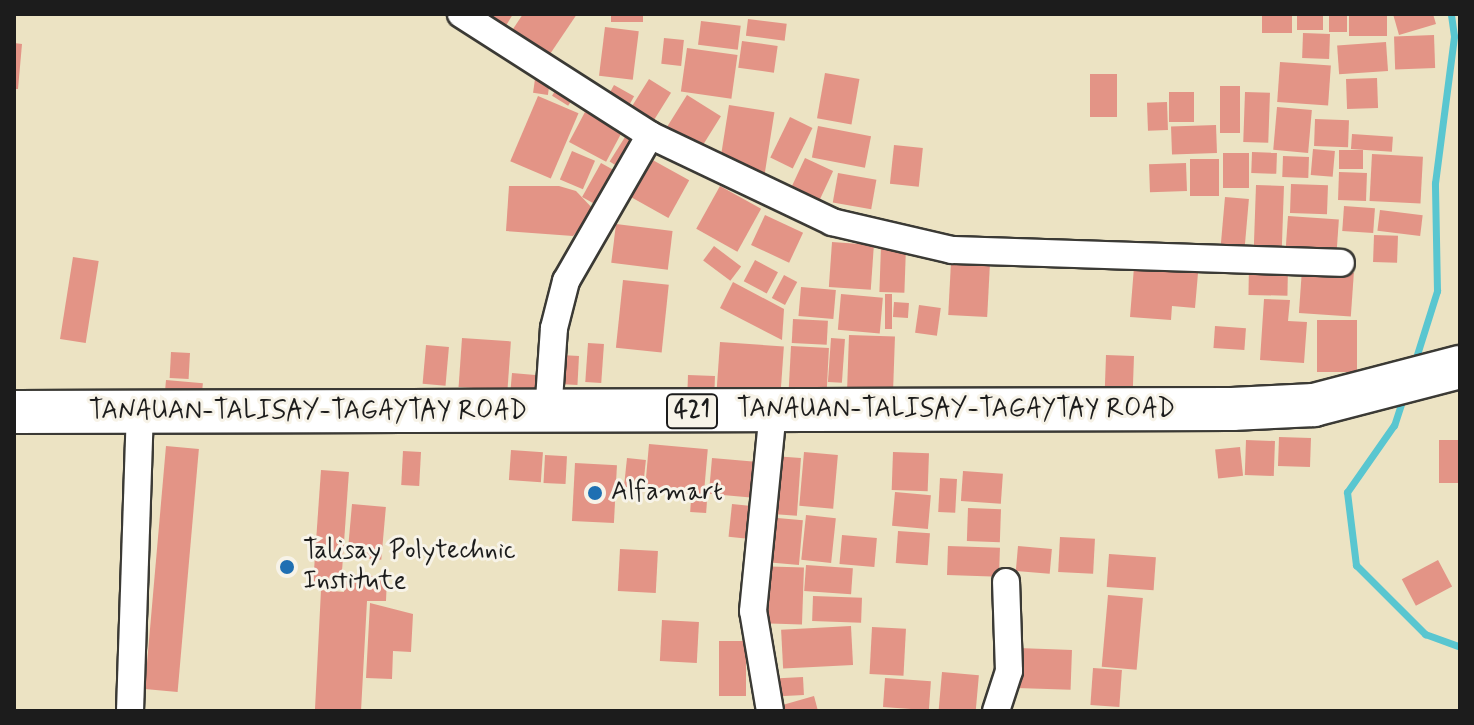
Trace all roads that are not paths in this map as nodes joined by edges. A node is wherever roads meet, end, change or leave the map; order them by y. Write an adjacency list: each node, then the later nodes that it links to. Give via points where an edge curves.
1 (461, 14): 2 (street)
2 (650, 135): 3 (street, via 832,222 952,250); 8 (street, via 566,281 554,328)
3 (1341, 263)
4 (1452, 370): 5 (main road, TANAUAN-TALISAY-TAGAYTAY ROAD / 421, via 1369,394 1232,409)
5 (773, 410): 8 (main road, TANAUAN-TALISAY-TAGAYTAY ROAD / 421); 11 (street, via 753,611)
6 (140, 411): 7 (main road, TANAUAN-TALISAY-TAGAYTAY ROAD / 421); 8 (main road, TANAUAN-TALISAY-TAGAYTAY ROAD / 421); 10 (street)
7 (14, 412)
8 (548, 413)
9 (1006, 582): 12 (street, via 1009,671)
10 (130, 711)
11 (770, 711)
12 (996, 711)

